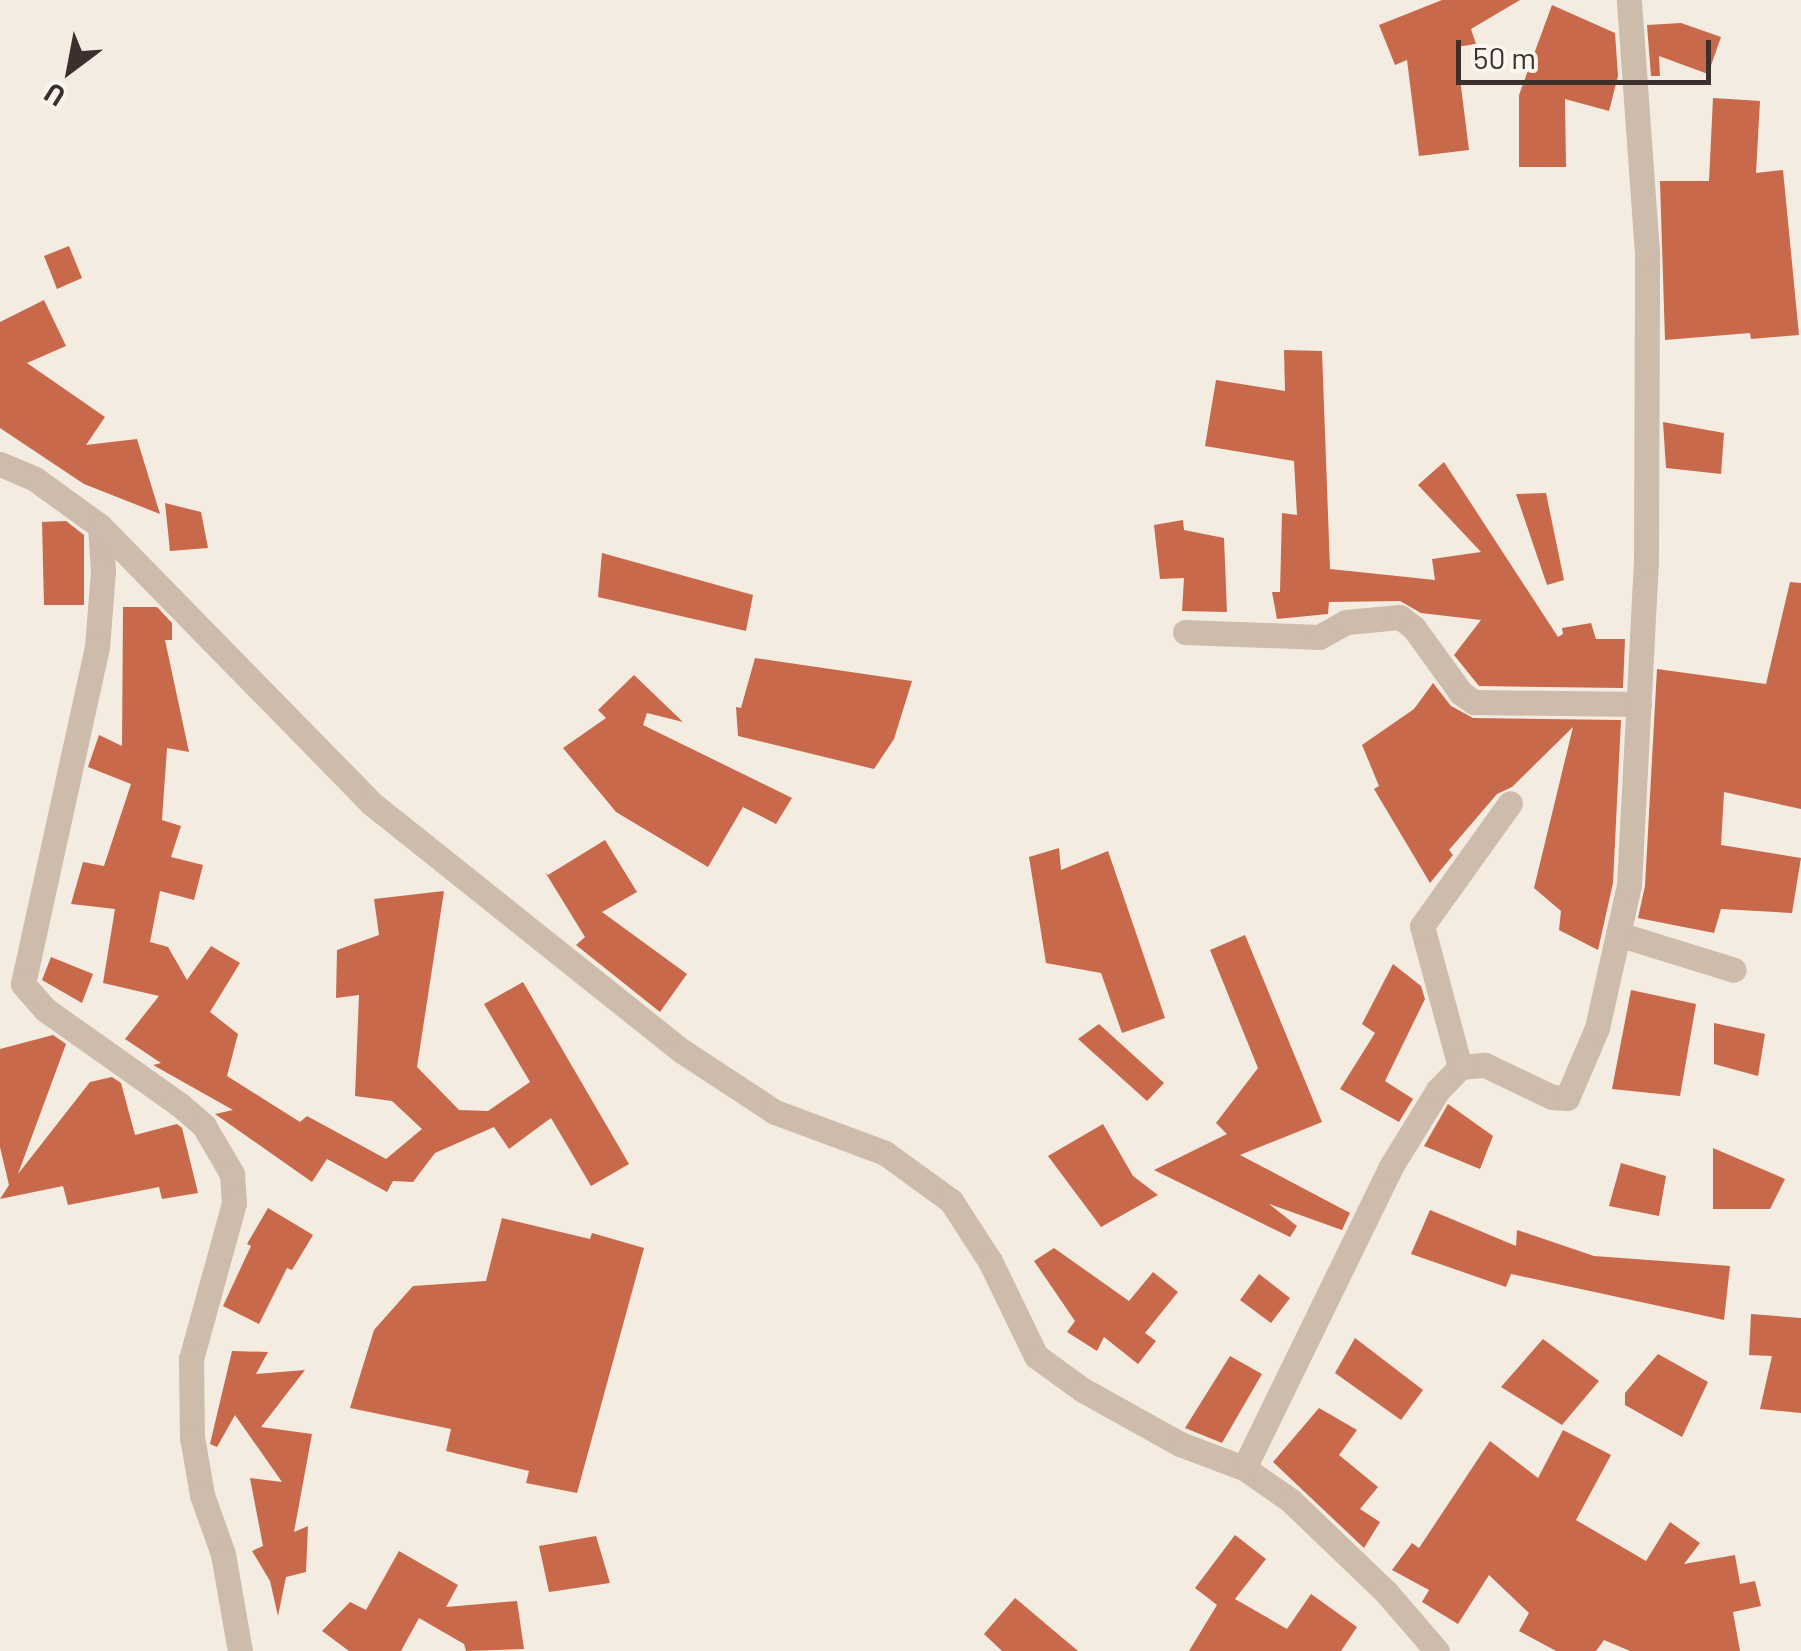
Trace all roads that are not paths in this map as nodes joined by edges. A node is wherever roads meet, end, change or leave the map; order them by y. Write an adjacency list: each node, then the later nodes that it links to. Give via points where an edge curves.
1 (1629, 0): 5 (street, via 1647,254)
2 (0, 464): 3 (street)
3 (100, 526): 10 (street, via 371,803 481,893 682,1051 775,1112 884,1153 951,1202 990,1260 1036,1356 1180,1444); 11 (street, via 97,647 22,984 46,1010 191,1115 232,1174 234,1203 192,1358 192,1437 202,1494 224,1554)
4 (1185, 632): 5 (street, via 1319,637 1346,622 1400,617 1474,702)
5 (1639, 704): 7 (street, via 1629,885)
6 (1510, 803): 9 (street, via 1422,926)
7 (1618, 934): 8 (street); 9 (street, via 1596,1028 1567,1098 1552,1098 1485,1065)
8 (1734, 970)
9 (1460, 1067): 10 (street, via 1390,1168)
10 (1244, 1468): 12 (street, via 1290,1500)
11 (240, 1651)
12 (1437, 1651)

